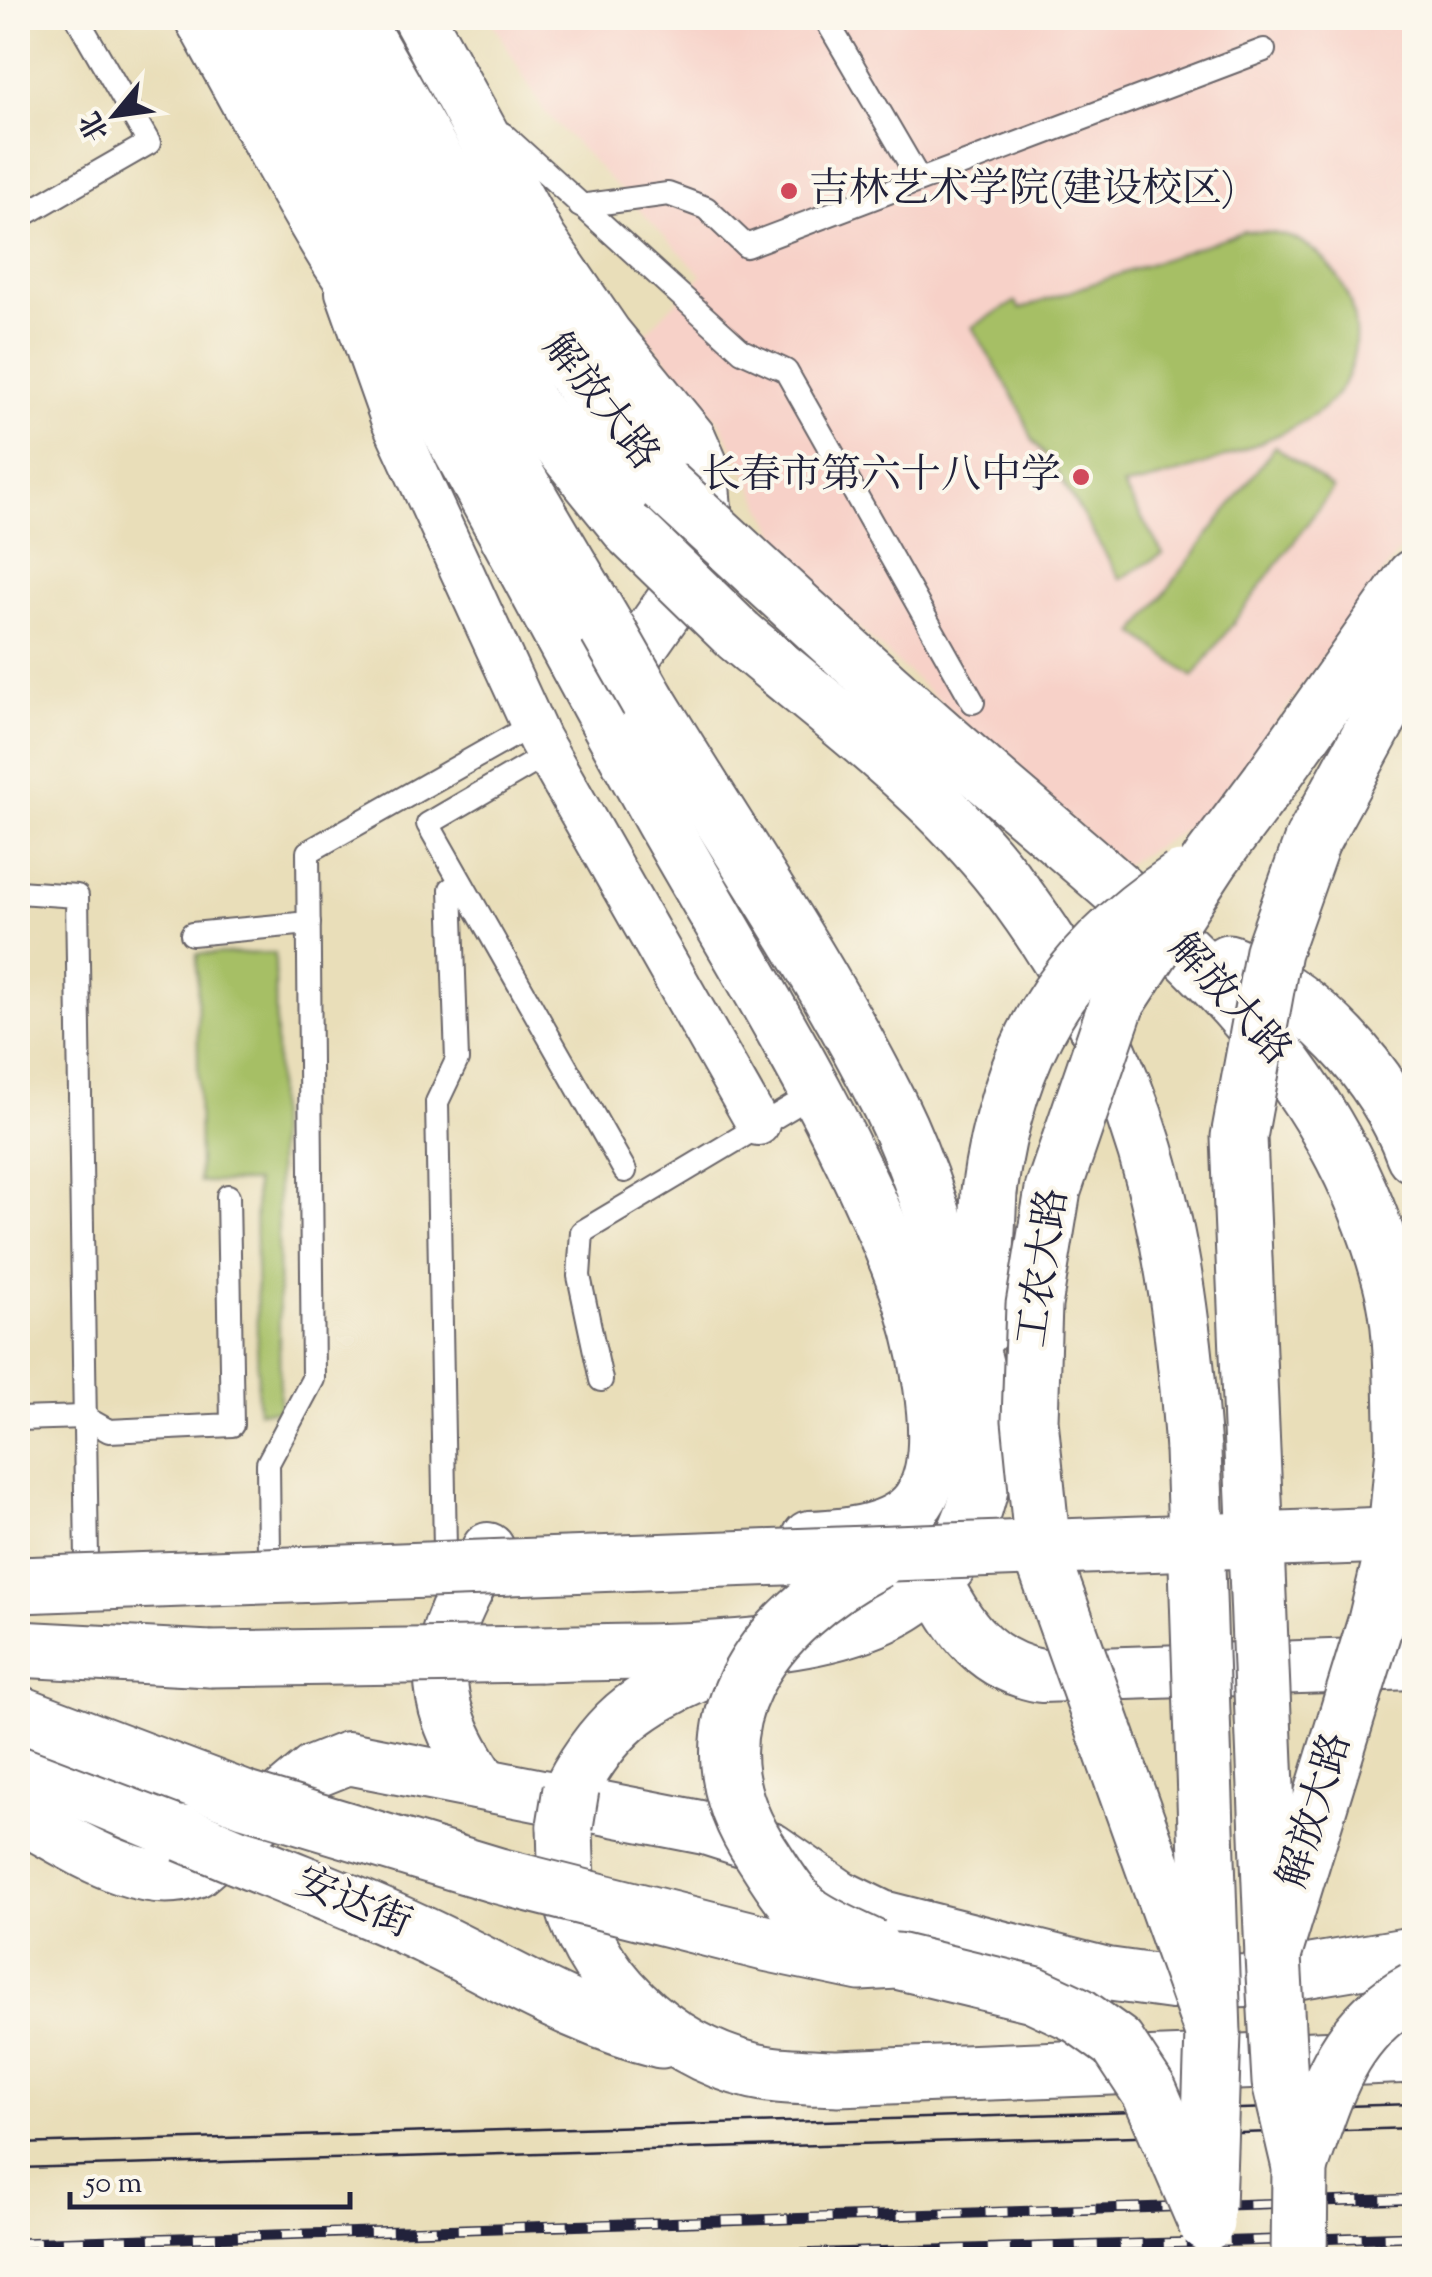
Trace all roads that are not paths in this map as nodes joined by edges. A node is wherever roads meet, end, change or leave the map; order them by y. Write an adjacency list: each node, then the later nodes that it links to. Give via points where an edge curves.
1 (77, 18): 12 (lane, via 149,143 22,216)
2 (201, 18): 13 (street)
3 (246, 18): 17 (main road, bridge, via 607,629)
4 (302, 18): 52 (main road, 解放大路, bridge, via 530,406 632,532 953,824 1005,880 1058,956 1120,1073 1154,1167 1184,1320)
5 (354, 18): 24 (main road, 解放大路, bridge, via 541,331 664,485 900,703)
6 (419, 18): 9 (street)
7 (826, 18): 10 (lane)
8 (1264, 50): 10 (lane)
9 (456, 92): 11 (lane); 17 (street, via 540,240 606,336 690,439 701,464 707,530 700,562)
10 (918, 179): 11 (lane, via 746,246 706,208 668,194)
11 (580, 206): 16 (lane, via 742,351 786,371)
12 (18, 209)
13 (334, 254): 17 (street); 18 (street, via 392,419)
14 (1414, 577): 19 (main road, 工农大路, bridge)
15 (1414, 664): 49 (main road, bridge, via 1312,841 1273,952 1239,1137)
16 (973, 702)
17 (623, 704): 25 (street); 31 (main road, via 889,1105 915,1165)
18 (540, 740): 20 (lane, via 428,824); 22 (lane, via 308,852); 26 (street)
19 (1212, 858): 31 (main road, bridge, via 1103,942 1054,1000 1010,1084 989,1192); 52 (main road, 工农大路, bridge, via 1117,1002 1080,1102 1052,1190 1034,1305 1030,1420 1044,1561)
20 (462, 882): 28 (lane); 35 (lane, via 451,889 457,1060 437,1102)
21 (18, 892): 32 (lane, via 76,896)
22 (308, 923): 23 (lane); 36 (lane, via 314,1379 268,1462)
23 (192, 934)
24 (1181, 943): 27 (main road, via 1253,972 1327,1028 1374,1075); 49 (main road, 解放大路, bridge, via 1309,1095 1368,1213 1392,1286 1404,1449 1395,1542)
25 (815, 1092): 26 (lane); 37 (street, via 878,1220 925,1358 932,1462)
26 (758, 1124): 30 (lane, via 582,1232 578,1276)
27 (1414, 1155)
28 (625, 1171)
29 (228, 1196): 32 (lane, via 232,1426 109,1431)
30 (600, 1380)
31 (979, 1381): 37 (main road, via 986,1442 981,1493 968,1532)
32 (84, 1417): 33 (lane); 38 (lane)
33 (18, 1419)
34 (1414, 1534): 37 (main road, bridge)
35 (467, 1550): 36 (street); 37 (street, via 830,1536 873,1528); 46 (street, via 440,1664 446,1715)
36 (270, 1556): 38 (street)
37 (914, 1558): 40 (main road, bridge); 41 (main road, via 899,1611 828,1637); 43 (street, via 966,1634 989,1658 1024,1673); 50 (main road, bridge, via 831,1584 791,1616 752,1666 730,1739 729,1787 743,1827 809,1914)
38 (88, 1560): 39 (street)
39 (18, 1562)
40 (18, 1585)
41 (767, 1644): 42 (main road, bridge, via 210,1659); 53 (main road, via 650,1696 617,1720 590,1753 568,1807 572,1901 588,1942 629,2002)
42 (18, 1649)
43 (1414, 1662)
44 (18, 1713): 50 (main road, bridge, via 246,1800 404,1850 765,1943 860,1963)
45 (18, 1764): 53 (main road, 安达街, bridge, via 427,1936 635,2034)
46 (482, 1783): 47 (street, via 380,1762 329,1763 196,1872 180,1878 130,1870); 48 (street, via 704,1828 772,1849 882,1917 1107,1974 1172,1983 1248,1981)
47 (18, 1816)
48 (1414, 1952)
49 (1273, 1956): 55 (main road, 解放大路, bridge, via 1280,2082)
50 (898, 1961): 56 (main road, bridge, via 1033,1994 1117,2043 1150,2093)
51 (1414, 1990): 55 (main road, bridge, via 1366,2025 1338,2063)
52 (1213, 2033): 56 (main road, 解放大路, bridge)
53 (688, 2046): 54 (main road, via 769,2074 838,2078)
54 (1414, 2055)
55 (1300, 2167): 57 (main road, 解放大路, bridge)
56 (1207, 2241)
57 (1299, 2260)

